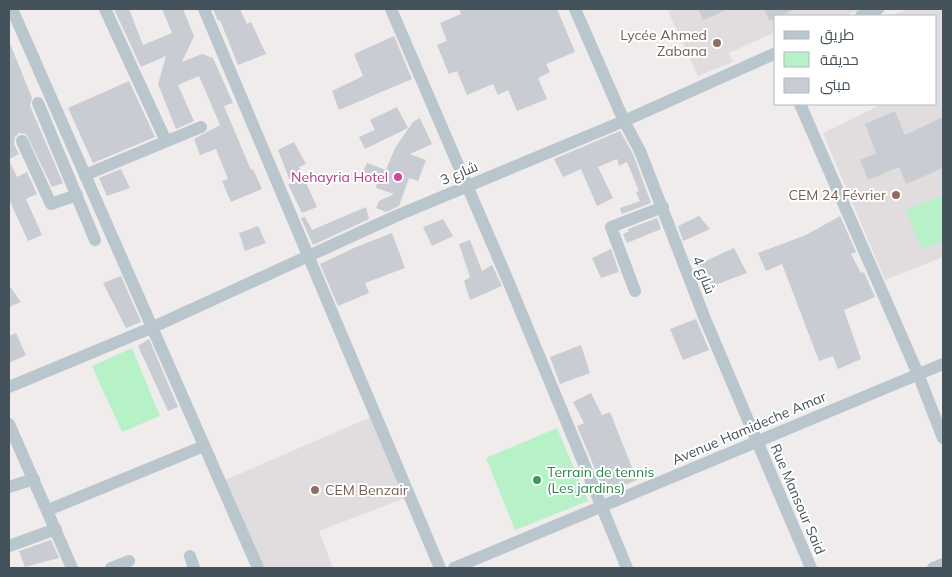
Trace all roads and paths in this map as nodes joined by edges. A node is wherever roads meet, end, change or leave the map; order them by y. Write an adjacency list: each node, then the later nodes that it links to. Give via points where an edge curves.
1 (11, 9): 15 (street)
2 (105, 9): 14 (street)
3 (204, 9): 21 (street)
4 (391, 9): 17 (street)
5 (576, 9): 11 (street, شارع 4)
6 (878, 9): 7 (street)
7 (863, 15)
8 (774, 54): 11 (street, شارع 3)
9 (38, 103): 16 (street)
10 (800, 105): 25 (street)
11 (624, 121): 17 (street, شارع 3); 19 (street, شارع 4, via 640,150)
12 (201, 127): 14 (street)
13 (22, 141): 18 (street, via 50,204)
14 (166, 141): 15 (street)
15 (82, 170): 16 (street); 23 (street)
16 (66, 171): 18 (street)
17 (467, 185): 21 (street, شارع 3); 33 (street)
18 (76, 195): 20 (street)
19 (663, 207): 22 (street, via 611,227); 29 (street, شارع 4, via 690,282)
20 (95, 240)
21 (308, 257): 23 (street, شارع 3); 42 (street)
22 (635, 291)
23 (151, 328): 26 (street, شارع 3); 30 (street)
24 (943, 364): 25 (street, Avenue Hamideche Amar)
25 (918, 374): 28 (street); 29 (street, Avenue Hamideche Amar)
26 (9, 387)
27 (9, 424): 31 (street)
28 (943, 438)
29 (756, 441): 33 (street, Avenue Hamideche Amar); 45 (street, Rue Mansour Said)
30 (204, 446): 34 (street); 41 (street)
31 (34, 479): 32 (street); 34 (street)
32 (9, 487)
33 (601, 506): 43 (street, Avenue Hamideche Amar); 44 (street)
34 (48, 510): 35 (street)
35 (56, 529): 36 (street); 39 (street)
36 (9, 546)
37 (129, 562): 40 (street)
38 (943, 564): 46 (street)
39 (72, 568)
40 (111, 568)
41 (258, 568)
42 (440, 568)
43 (454, 568)
44 (627, 568)
45 (811, 568)
46 (933, 568)

